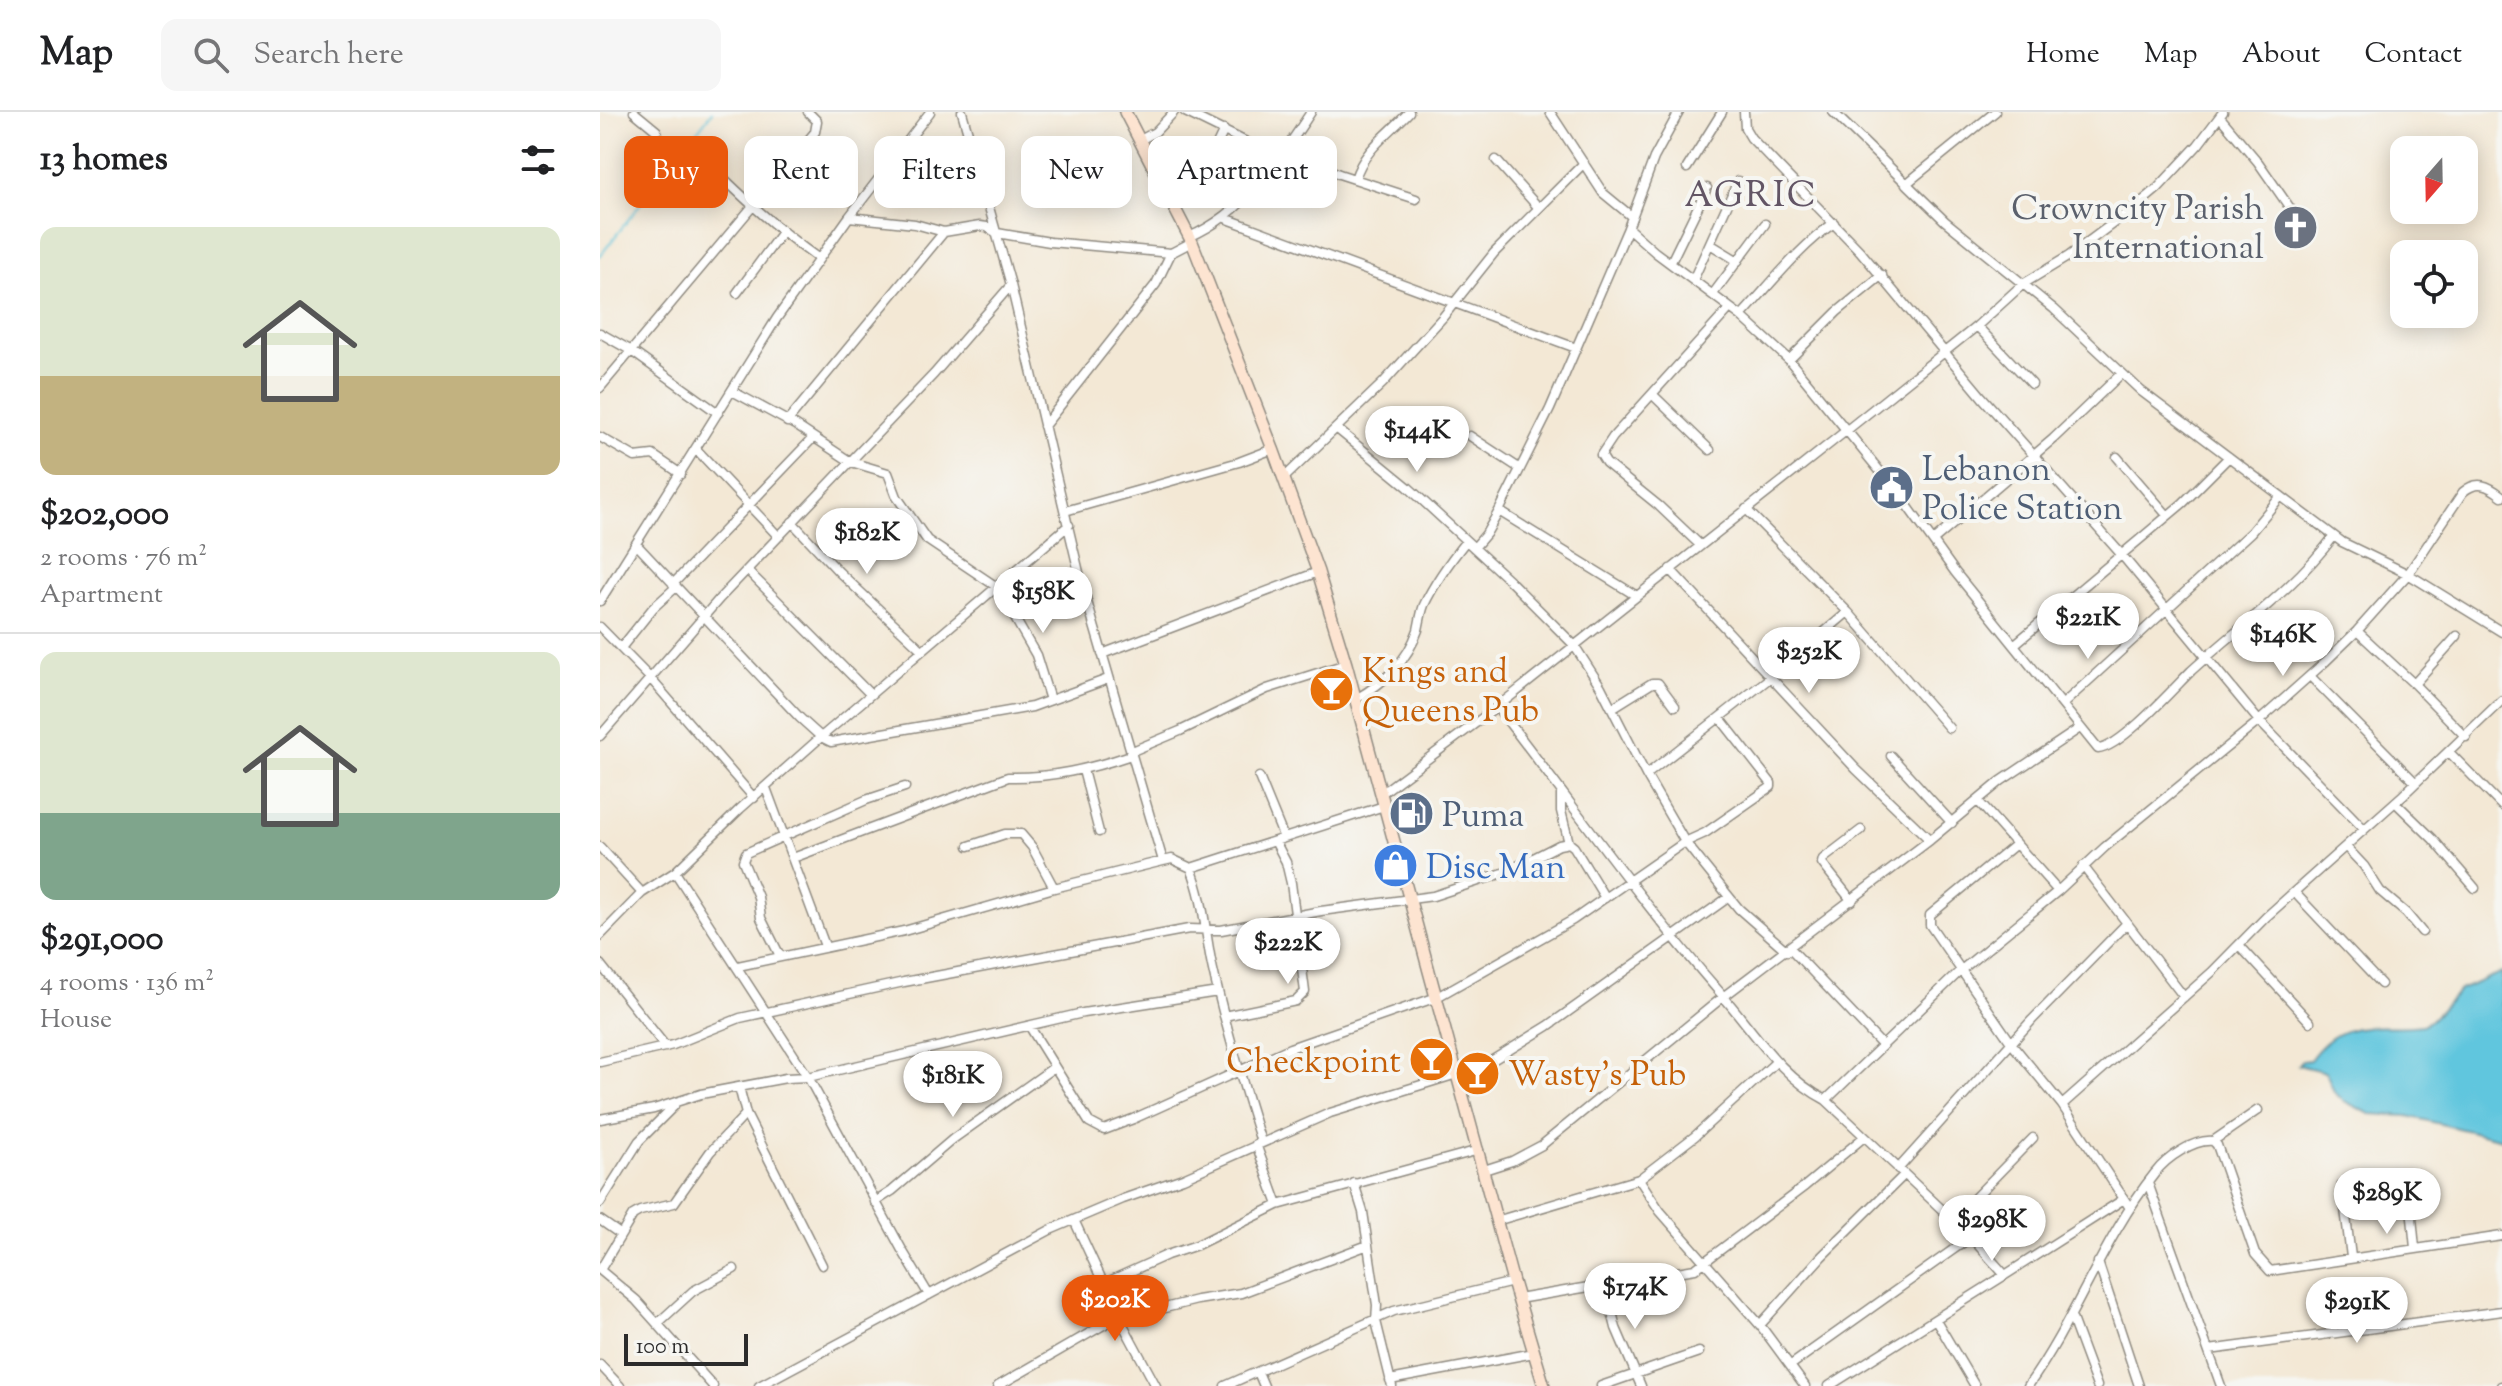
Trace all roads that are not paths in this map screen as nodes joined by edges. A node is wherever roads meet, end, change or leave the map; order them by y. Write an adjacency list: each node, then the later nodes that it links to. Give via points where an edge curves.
1 (634, 112): 18 (street)
2 (808, 112): 19 (street, via 817,121)
3 (930, 112): 40 (street)
4 (962, 112): 47 (street)
5 (1125, 112): 23 (main road)
6 (1174, 112): 23 (street)
7 (1185, 112): 17 (street)
8 (1311, 112): 22 (street)
9 (1409, 112): 28 (street, via 1370,150)
10 (1550, 112): 25 (street)
11 (1679, 112): 39 (street)
12 (1722, 112): 26 (street)
13 (1744, 112): 42 (street, via 1751,138)
14 (1833, 112): 31 (street)
15 (1995, 112): 31 (street)
16 (2221, 114): 48 (street); 57 (street, via 2157,189)
17 (1224, 130): 20 (street); 21 (street)
18 (657, 131)
19 (811, 136)
20 (1221, 136)
21 (1236, 136)
22 (1295, 136)
23 (1140, 140): 49 (main road)
24 (1496, 160): 35 (street)
25 (1584, 163): 35 (street); 39 (street, via 1603,193)
26 (1687, 168)
27 (1337, 171): 28 (street)
28 (1355, 179): 34 (street)
29 (1738, 181): 50 (street)
30 (728, 184): 33 (street)
31 (1906, 184): 57 (street)
32 (1707, 188): 54 (street)
33 (744, 198)
34 (1416, 199)
35 (1538, 207): 61 (street)
36 (754, 208): 67 (street)
37 (756, 208): 45 (street)
38 (1235, 208): 41 (street)
39 (1631, 216): 44 (street)
40 (849, 217): 46 (street); 52 (street)
41 (1225, 218): 49 (street); 61 (street)
42 (1834, 223): 55 (street); 63 (street)
43 (1765, 224): 53 (street)
44 (1628, 228): 54 (street); 66 (street)
45 (782, 232): 52 (street); 59 (street)
46 (944, 232): 47 (street, via 980,226); 76 (street)
47 (997, 233): 51 (street); 58 (street)
48 (2308, 234)
49 (1191, 239): 51 (street); 83 (main road)
50 (1710, 244): 53 (street); 56 (street)
51 (1171, 253): 77 (street, via 1156,284)
52 (819, 259): 73 (street)
53 (1738, 261): 60 (street)
54 (1671, 262): 56 (street)
55 (1882, 275): 68 (street); 69 (street)
56 (1693, 280): 60 (street)
57 (2023, 284): 64 (street); 70 (street)
58 (1011, 285): 77 (street); 89 (street)
59 (737, 293)
60 (1713, 294): 62 (street)
61 (1453, 303): 66 (street); 78 (street)
62 (1730, 308): 63 (street); 74 (street)
63 (1741, 316): 69 (street)
64 (1977, 326): 68 (street); 71 (street)
65 (600, 333): 67 (street)
66 (1576, 348): 90 (street)
67 (630, 350): 72 (street); 75 (street)
68 (1944, 350): 79 (street); 86 (street)
69 (1789, 360): 79 (street)
70 (2121, 374): 86 (street); 88 (street)
71 (2032, 384)
72 (600, 388)
73 (732, 391): 75 (street); 76 (street)
74 (1652, 394): 85 (street); 107 (street, via 1608,443 1602,459)
75 (718, 413): 84 (street)
76 (787, 422): 82 (street)
77 (1044, 426): 97 (street)
78 (1336, 428): 92 (street); 106 (street)
79 (1847, 430): 96 (street); 104 (street)
80 (1470, 436): 90 (street)
81 (600, 437): 91 (street, via 635,457 653,455)
82 (813, 438): 89 (street); 95 (street)
83 (1273, 449): 92 (main road); 97 (street)
84 (697, 450): 91 (street); 95 (street)
85 (1710, 450)
86 (2034, 455): 104 (street); 108 (street)
87 (2117, 457): 99 (street)
88 (2229, 457): 93 (street); 99 (street)
89 (851, 462): 100 (street); 114 (street, via 888,473 897,497 927,540)
90 (1519, 468): 98 (street)
91 (681, 474): 105 (street)
92 (1284, 478): 111 (main road)
93 (2281, 496): 103 (street); 117 (street, via 2251,532)
94 (2502, 496): 112 (street, via 2471,485)
95 (749, 504): 102 (street); 113 (street)
96 (1746, 509): 107 (street); 118 (street)
97 (1065, 511): 101 (street)
98 (1499, 511): 106 (street, via 1486,534); 115 (street)
99 (2167, 515): 108 (street)
100 (792, 522): 102 (street); 127 (street)
101 (1069, 525): 114 (street); 128 (street)
102 (778, 536): 110 (street)
103 (2334, 536): 112 (street); 129 (street, via 2272,602)
104 (1933, 541): 124 (street)
105 (636, 544): 113 (street); 116 (street)
106 (1470, 545): 125 (street); 137 (street, via 1453,557 1426,602 1399,666)
107 (1700, 545): 109 (street)
108 (2121, 554): 117 (street); 124 (street)
109 (1670, 569): 115 (street); 132 (street)
110 (747, 570): 119 (street); 136 (street)
111 (1318, 572): 128 (street); 130 (main road)
112 (2408, 574): 121 (street); 122 (street)
113 (674, 586): 119 (street); 126 (street)
114 (997, 587): 127 (street); 138 (street, via 1036,655)
115 (1635, 595): 125 (street)
116 (600, 601)
117 (2167, 610): 129 (street); 140 (street)
118 (1848, 612): 132 (street); 146 (street)
119 (704, 617): 133 (street); 149 (street)
120 (600, 627): 126 (street)
121 (2357, 631): 131 (street); 135 (street)
122 (2502, 632)
123 (2457, 636): 135 (street)
124 (2015, 644): 140 (street)
125 (1574, 645): 142 (street); 143 (street)
126 (621, 648): 133 (street)
127 (922, 650): 136 (street)
128 (1102, 654): 134 (street)
129 (2207, 659): 145 (street); 147 (street, via 2103,749)
130 (1346, 664): 137 (main road); 152 (street, via 1267,689)
131 (2310, 676): 145 (street); 157 (street)
132 (1771, 677): 144 (street); 173 (street)
133 (650, 678): 148 (street); 162 (street)
134 (1108, 679): 138 (street); 152 (street)
135 (2414, 684): 150 (street)
136 (870, 694): 149 (street)
137 (1356, 699): 160 (main road)
138 (1050, 700): 149 (street, via 840,742)
139 (2502, 702): 150 (street)
140 (2063, 704): 147 (street)
141 (1675, 706): 143 (street, via 1658,683 1652,683)
142 (1497, 707): 160 (street); 161 (street)
143 (1612, 708): 155 (street)
144 (1720, 718): 155 (street); 174 (street, via 1771,787)
145 (2259, 721): 168 (street); 182 (street)
146 (1949, 728)
147 (2080, 728): 163 (street)
148 (600, 736)
149 (821, 737): 159 (street)
150 (2466, 737): 151 (street)
151 (2449, 752): 157 (street); 166 (street)
152 (1130, 753): 154 (street); 181 (street)
153 (1891, 756): 167 (street)
154 (1083, 770): 170 (street); 180 (street, via 1008,777)
155 (1646, 775): 174 (street)
156 (1259, 777): 172 (street)
157 (2415, 782): 164 (street)
158 (905, 787): 171 (street)
159 (766, 788): 162 (street); 171 (street)
160 (1382, 793): 165 (main road)
161 (1561, 794): 175 (street); 185 (street)
162 (754, 798): 184 (street)
163 (1978, 801): 167 (street); 176 (street)
164 (2395, 802): 168 (street); 187 (street)
165 (1384, 806): 172 (street); 193 (main road)
166 (2502, 806)
167 (1952, 823): 173 (street)
168 (2364, 829): 179 (street)
169 (1861, 830): 194 (street, via 1822,863)
170 (1099, 832)
171 (784, 834): 180 (street); 204 (street, via 743,857 761,918)
172 (1280, 839): 183 (street); 195 (street)
173 (1930, 840): 194 (street)
174 (1685, 842): 185 (street); 191 (street)
175 (1569, 843): 192 (street); 193 (street, via 1477,883)
176 (2016, 844): 188 (street); 207 (street, via 1930,915 1930,925)
177 (969, 846): 186 (street, via 1021,834)
178 (600, 847): 189 (street)
179 (2346, 847): 190 (street); 198 (street)
180 (793, 858): 202 (street)
181 (1163, 861): 183 (street, via 1172,859); 186 (street)
182 (2083, 866): 188 (street); 196 (street)
183 (1191, 868): 197 (street)
184 (675, 872): 189 (street); 206 (street)
185 (1630, 878): 192 (street); 200 (street)
186 (1054, 888): 202 (street, via 933,923)
187 (2475, 888)
188 (2058, 891): 207 (street)
189 (642, 893): 199 (street)
190 (2295, 893): 201 (street); 208 (street)
191 (1729, 897): 200 (street); 203 (street)
192 (1605, 898): 210 (street)
193 (1409, 899): 195 (street); 210 (main road)
194 (1852, 901): 203 (street)
195 (1294, 916): 197 (street); 214 (street, via 1305,986 1302,997)
196 (2127, 923): 212 (street); 217 (street)
197 (1208, 931): 209 (street); 213 (street, via 1189,929 1078,948)
198 (2422, 932)
199 (600, 936)
200 (1674, 938): 211 (street); 224 (street, via 1548,1026 1483,1066)
201 (2239, 945): 212 (street); 215 (street)
202 (825, 946): 204 (street)
203 (1789, 949): 211 (street); 218 (street)
204 (780, 956): 206 (street)
205 (600, 964): 219 (street)
206 (738, 966): 213 (street)
207 (1960, 971): 217 (street); 218 (street)
208 (2381, 984)
209 (1218, 992): 214 (street); 216 (street, via 1083,1013)
210 (1437, 997): 223 (street); 224 (main road)
211 (1723, 997): 220 (street); 238 (street, via 1542,1145)
212 (2184, 997): 229 (street)
213 (769, 1013): 219 (street, via 740,1018); 225 (street)
214 (1224, 1016): 223 (street)
215 (2310, 1022)
216 (1030, 1027): 222 (street); 225 (street)
217 (2012, 1044): 229 (street); 239 (street)
218 (1882, 1045): 227 (street)
219 (666, 1047): 221 (street)
220 (1777, 1061): 227 (street); 240 (street)
221 (600, 1062)
222 (1053, 1068): 223 (street, via 1089,1122 1104,1130); 246 (street)
223 (1238, 1071): 236 (street)
224 (1458, 1074): 236 (street, via 1342,1109); 237 (main road)
225 (808, 1077): 226 (street); 246 (street)
226 (739, 1087): 228 (street); 231 (street)
227 (1826, 1100): 233 (street)
228 (676, 1104): 232 (street); 247 (street, via 639,1141)
229 (2062, 1105): 245 (street)
230 (2258, 1110): 235 (street)
231 (746, 1114): 254 (street, via 710,1152 674,1203 633,1215); 262 (street)
232 (600, 1119)
233 (1864, 1137): 239 (street); 260 (street)
234 (2033, 1138): 253 (street)
235 (2213, 1141): 242 (street, via 2173,1157); 259 (street, via 2255,1254 2266,1268 2275,1271)
236 (1259, 1143): 248 (street); 251 (street)
237 (1479, 1150): 238 (main road); 241 (street)
238 (1484, 1170): 252 (main road)
239 (1901, 1172): 253 (street); 277 (street)
240 (1639, 1179): 252 (street); 260 (street)
241 (1354, 1183): 248 (street); 257 (street)
242 (2148, 1183): 249 (street); 278 (street)
243 (2342, 1185): 259 (street)
244 (2410, 1197): 258 (street)
245 (2124, 1199): 249 (street); 265 (street)
246 (875, 1202): 269 (street)
247 (600, 1203)
248 (1278, 1205): 267 (street)
249 (2130, 1208): 261 (street)
250 (600, 1220): 254 (street)
251 (1074, 1220): 267 (street); 269 (street)
252 (1496, 1221): 266 (main road)
253 (1952, 1221): 256 (street)
254 (620, 1234): 264 (street)
255 (2502, 1236): 258 (street)
256 (1971, 1237): 265 (street); 282 (street)
257 (1368, 1245): 273 (street, via 1241,1293); 275 (street)
258 (2415, 1248): 259 (street)
259 (2351, 1257)
260 (1705, 1260): 268 (street, via 1684,1272); 277 (street)
261 (2098, 1262): 272 (street); 302 (street)
262 (822, 1265)
263 (734, 1269): 276 (street, via 693,1291)
264 (600, 1270): 276 (street)
265 (2004, 1274): 274 (street)
266 (1513, 1282): 270 (main road); 275 (street, via 1394,1311)
267 (1105, 1283): 273 (street)
268 (1605, 1284): 270 (street); 284 (street)
269 (929, 1295): 289 (street)
270 (1518, 1299): 280 (main road)
271 (2502, 1311): 278 (street)
272 (2070, 1316): 300 (street); 301 (street)
273 (1120, 1317): 290 (street); 291 (street)
274 (1936, 1320): 298 (street); 299 (street)
275 (1376, 1321): 283 (street); 285 (street)
276 (658, 1323): 288 (street)
277 (1760, 1325): 282 (street)
278 (2209, 1350): 286 (street)
279 (1699, 1352): 284 (street)
280 (1534, 1353): 285 (street); 294 (main road)
281 (600, 1365): 287 (street)
282 (1791, 1365): 297 (street)
283 (1258, 1372): 292 (street); 293 (street)
284 (1636, 1375): 295 (street); 296 (street)
285 (1391, 1383)
286 (2220, 1384): 303 (street)
287 (620, 1386)
288 (713, 1386)
289 (759, 1386)
290 (998, 1386)
291 (1156, 1386)
292 (1225, 1386)
293 (1264, 1386)
294 (1543, 1386)
295 (1601, 1386)
296 (1641, 1386)
297 (1805, 1386)
298 (1829, 1386)
299 (1975, 1386)
300 (2028, 1386)
301 (2097, 1386)
302 (2139, 1386)
303 (2209, 1386)

